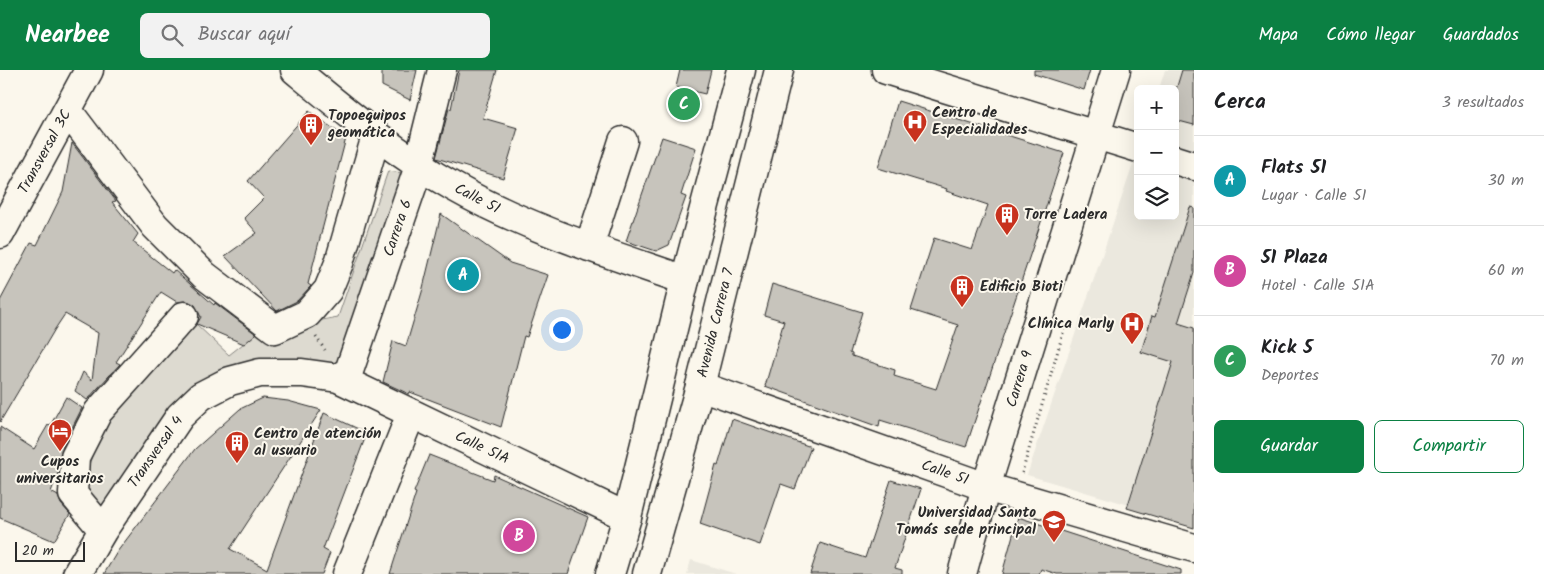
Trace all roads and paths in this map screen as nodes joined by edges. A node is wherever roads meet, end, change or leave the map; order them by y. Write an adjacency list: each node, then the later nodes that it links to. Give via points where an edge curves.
1 (89, 70): 9 (street, Transversal 3C)
2 (296, 70): 10 (street, Calle 51)
3 (442, 70): 15 (street, Carrera 6)
4 (742, 70): 19 (street)
5 (779, 70): 24 (street, Avenida Carrera 7)
6 (886, 70): 8 (street)
7 (1116, 70): 11 (street, Carrera 9)
8 (950, 80): 11 (street)
9 (68, 111): 17 (street, Transversal 3C); 21 (street, via 155,226 204,275 275,329)
10 (376, 136): 15 (street, Calle 51); 21 (street, via 328,290)
11 (1096, 136): 13 (street); 27 (street, Carrera 9)
12 (623, 140): 18 (street)
13 (1134, 147)
14 (1179, 161): 16 (street)
15 (419, 166): 18 (street, Calle 51, via 494,208); 23 (street, Carrera 6, via 349,371)
16 (1194, 166)
17 (0, 234)
18 (589, 247): 19 (street, Calle 51)
19 (685, 280): 28 (street)
20 (184, 316): 29 (street, via 98,412 75,457 73,494)
21 (302, 317): 23 (path)
22 (1068, 318): 26 (path)
23 (340, 377): 25 (street, Calle 51A); 29 (street, Transversal 4, via 260,373 230,382 202,396 180,416)
24 (700, 386): 27 (street, Calle 51); 34 (street, Avenida Carrera 7)
25 (411, 414): 28 (street, Calle 51A); 32 (street)
26 (1021, 478)
27 (986, 487): 30 (street, Calle 51); 35 (street, Carrera 9)
28 (627, 516): 33 (street)
29 (103, 530): 31 (street, Transversal 4)
30 (1194, 548)
31 (77, 574)
32 (347, 574)
33 (610, 574)
34 (647, 574)
35 (962, 574)

